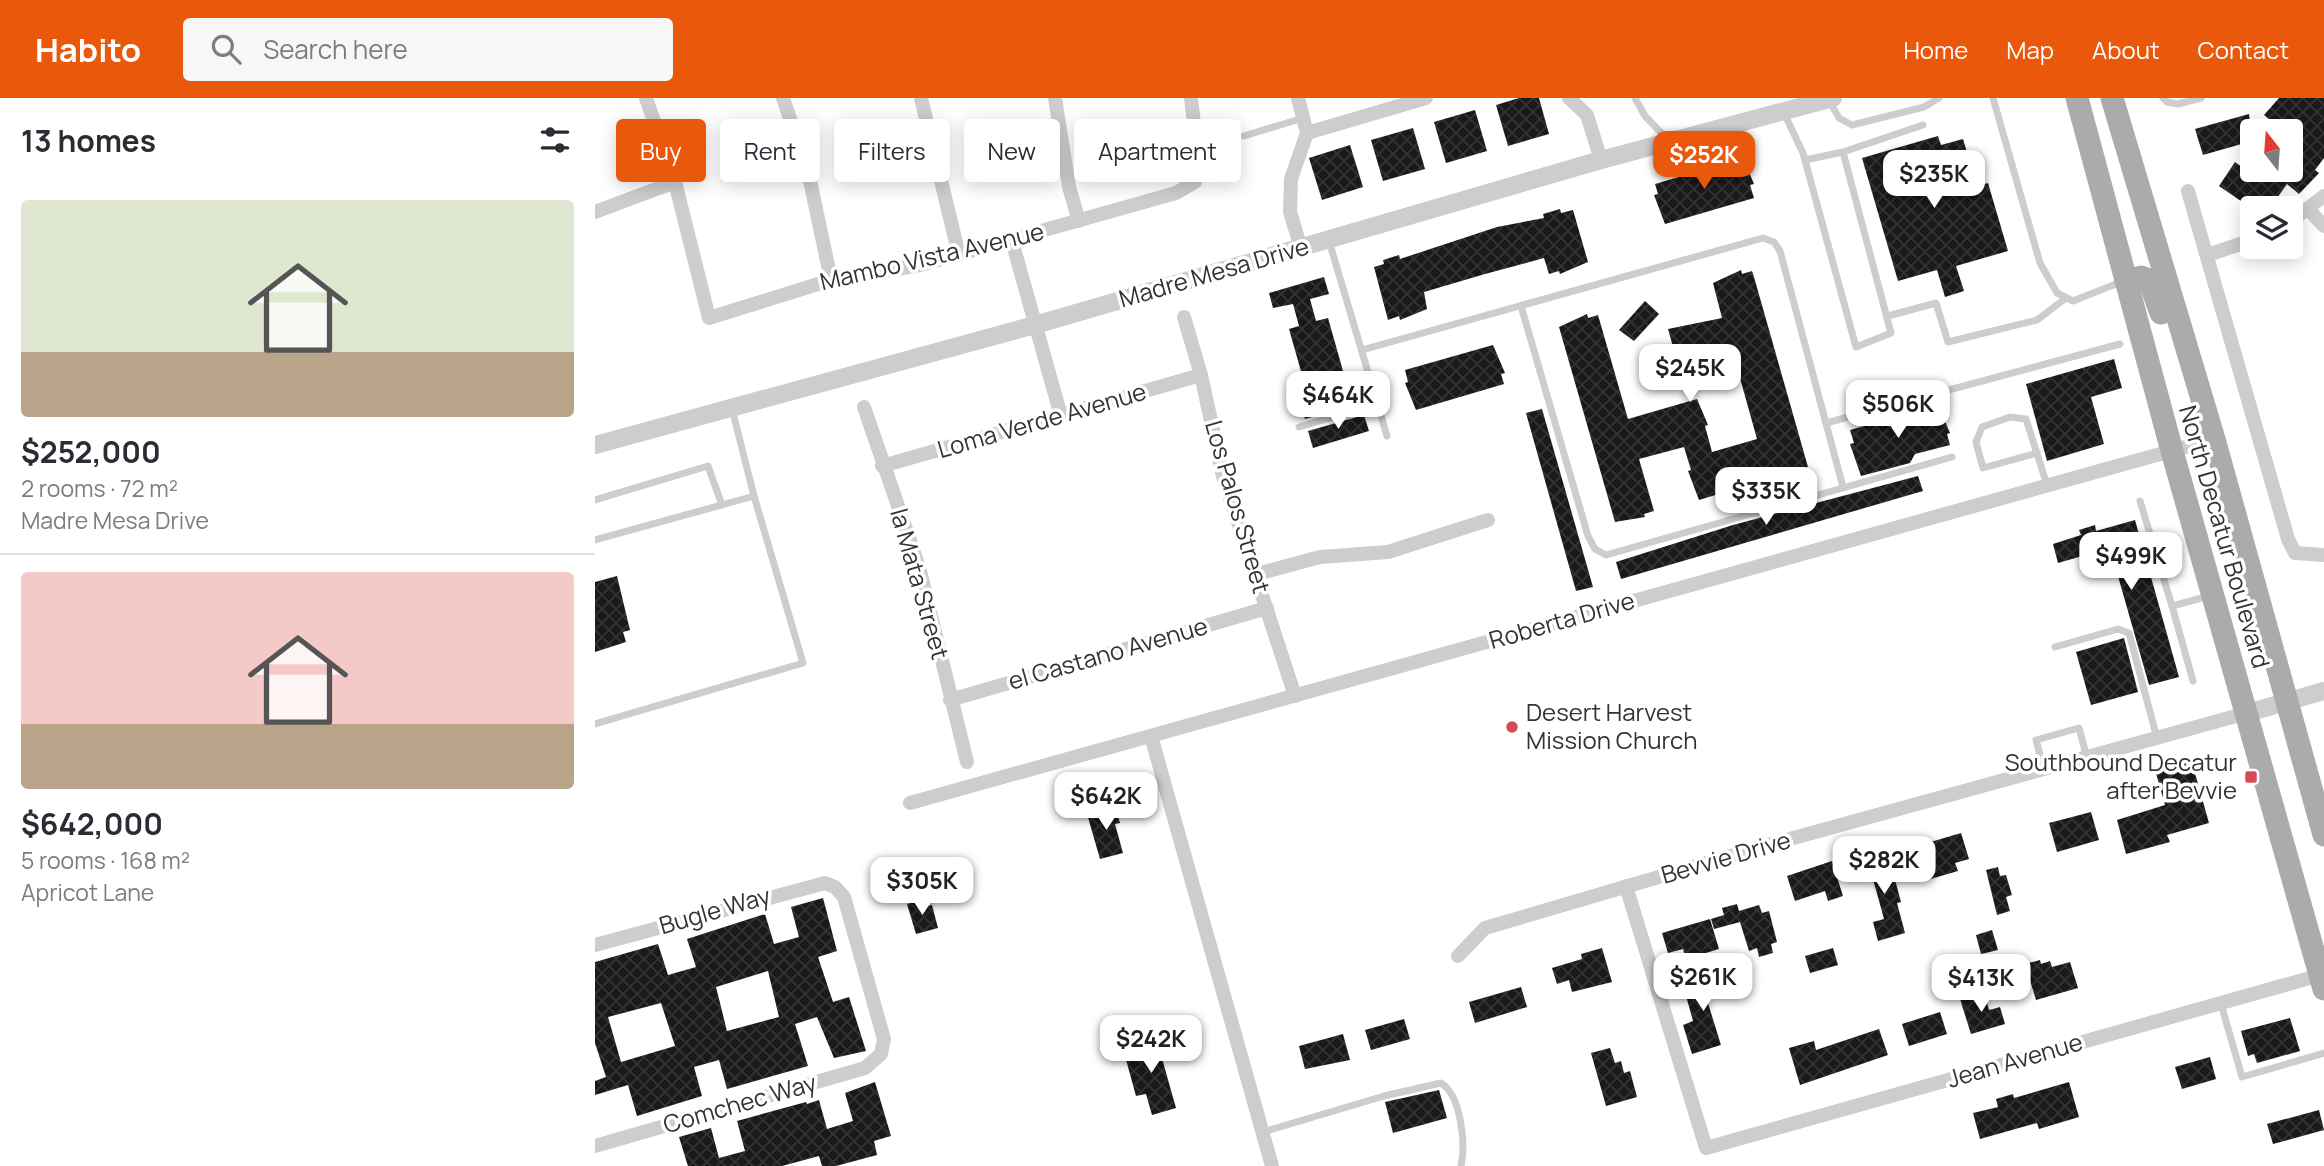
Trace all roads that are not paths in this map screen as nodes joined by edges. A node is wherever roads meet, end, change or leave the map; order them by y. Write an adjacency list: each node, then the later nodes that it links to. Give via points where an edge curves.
1 (646, 98): 19 (street)
2 (783, 98): 42 (street, via 808,171)
3 (921, 98): 41 (street)
4 (1055, 98): 34 (street)
5 (1191, 98): 34 (street, Mambo Vista Avenue, via 1198,159 1195,182 1176,193)
6 (1298, 98): 18 (street)
7 (1426, 98): 21 (street)
8 (1569, 98): 25 (street, via 1587,114)
9 (1635, 98): 23 (lane, via 1644,116)
10 (1939, 98): 15 (lane, via 1924,107 1852,125 1839,118)
11 (1993, 98): 44 (lane, via 2040,263 2057,293)
12 (2077, 98): 43 (main road, North Decatur Boulevard)
13 (2163, 98): 14 (lane, via 2178,104)
14 (2201, 98)
15 (1831, 99): 17 (street, Madre Mesa Drive)
16 (2115, 100): 52 (main road, North Decatur Boulevard)
17 (1783, 111): 23 (street, Madre Mesa Drive); 26 (lane)
18 (1303, 118): 21 (street); 22 (lane)
19 (653, 119)
20 (1923, 125): 24 (lane)
21 (1307, 133): 39 (street, via 1290,179 1290,212)
22 (1244, 136)
23 (1669, 142): 25 (street, Madre Mesa Drive)
24 (1843, 152): 26 (lane); 46 (lane)
25 (1601, 160): 36 (street, Madre Mesa Drive)
26 (1805, 160): 46 (lane, via 1856,347 1891,333)
27 (672, 182): 32 (street)
28 (675, 182): 42 (street, Mambo Vista Avenue, via 709,318)
29 (2188, 191): 40 (street)
30 (2324, 196): 31 (street)
31 (2309, 210): 33 (street); 35 (street)
32 (595, 212)
33 (2303, 214)
34 (1079, 221): 37 (street, Mambo Vista Avenue)
35 (2324, 226)
36 (1329, 240): 39 (street, Madre Mesa Drive); 50 (lane)
37 (1011, 241): 41 (street, Mambo Vista Avenue); 48 (street)
38 (2240, 244): 40 (street)
39 (1301, 248): 48 (street, Madre Mesa Drive)
40 (2208, 255): 74 (street, via 2288,539 2295,553)
41 (959, 256): 42 (street, Mambo Vista Avenue)
42 (831, 280)
43 (2126, 281): 44 (lane, via 2073,301); 52 (main road, via 2149,280 2166,332); 62 (main road, North Decatur Boulevard)
44 (2066, 298): 46 (lane, via 2037,320 1948,342 1936,303)
45 (1521, 306): 50 (lane); 57 (lane, via 1763,238 1774,242); 67 (lane, via 1595,549 1606,555)
46 (1888, 316)
47 (1184, 317): 51 (street, Los Palos Street)
48 (1035, 325): 55 (street, Madre Mesa Drive); 56 (street)
49 (2120, 344): 57 (lane)
50 (1362, 350): 53 (lane)
51 (1201, 375): 56 (street, Loma Verde Avenue); 75 (street, Los Palos Street, via 1223,476)
52 (2197, 383): 60 (main road, North Decatur Boulevard)
53 (1378, 404): 58 (lane); 59 (lane)
54 (865, 407): 65 (street, la Mata Street)
55 (731, 408): 61 (street, Madre Mesa Drive); 68 (lane)
56 (1061, 416): 65 (street, Loma Verde Avenue)
57 (1826, 423): 67 (lane)
58 (1299, 428)
59 (1387, 436)
60 (2214, 439): 62 (street, Roberta Drive); 84 (main road, North Decatur Boulevard)
61 (595, 445)
62 (2172, 451): 66 (street, Roberta Drive); 76 (main road, North Decatur Boulevard)
63 (2037, 453): 63 (lane, via 2026,419 2010,417 1982,427 1976,442 1983,468); 66 (lane)
64 (1952, 457): 67 (lane)
65 (882, 466): 83 (street, la Mata Street, via 919,567)
66 (2047, 486): 82 (street, Roberta Drive)
67 (1843, 487)
68 (754, 496): 71 (lane); 86 (lane, via 803,663)
69 (595, 500): 71 (lane, via 708,467)
70 (2140, 501): 77 (lane)
71 (722, 505): 73 (lane)
72 (1488, 520): 75 (street, via 1388,552 1320,557)
73 (595, 540)
74 (2324, 555)
75 (1257, 574): 78 (street, Los Palos Street)
76 (2213, 595): 77 (lane); 85 (main road, North Decatur Boulevard)
77 (2172, 606): 80 (lane)
78 (1267, 608): 82 (street, Los Palos Street); 83 (street, el Castano Avenue)
79 (2055, 647): 88 (lane, via 2119,629 2129,633)
80 (2193, 681)
81 (2324, 691): 84 (street)
82 (1295, 696): 87 (street, Roberta Drive)
83 (950, 700): 90 (street, la Mata Street)
84 (2286, 701): 85 (street); 93 (main road, North Decatur Boulevard)
85 (2247, 713): 88 (street, Bevvie Drive); 97 (main road, North Decatur Boulevard)
86 (595, 724)
87 (1151, 736): 92 (street, Roberta Drive); 101 (street)
88 (2157, 739): 89 (street, Bevvie Drive)
89 (2087, 759): 91 (street, Bevvie Drive); 91 (lane, via 2078,728 2036,740)
90 (967, 762)
91 (2044, 771): 94 (street, Bevvie Drive)
92 (910, 803)
93 (2324, 835)
94 (1626, 886): 96 (street, Bevvie Drive, via 1485,928); 98 (street, Jean Avenue, via 1706,1148)
95 (595, 945): 100 (street, Bugle Way, via 814,883 835,887 844,897 884,1039)
96 (1458, 956)
97 (2323, 980): 98 (street, Jean Avenue)
98 (2221, 1004): 99 (lane, via 2242,1077)
99 (2324, 1053)
100 (881, 1055): 102 (street, Comchec Way, via 865,1068)
101 (1263, 1132): 103 (street); 104 (lane, via 1441,1083 1449,1087 1455,1103)
102 (595, 1146)
103 (1271, 1166)
104 (1461, 1166)

